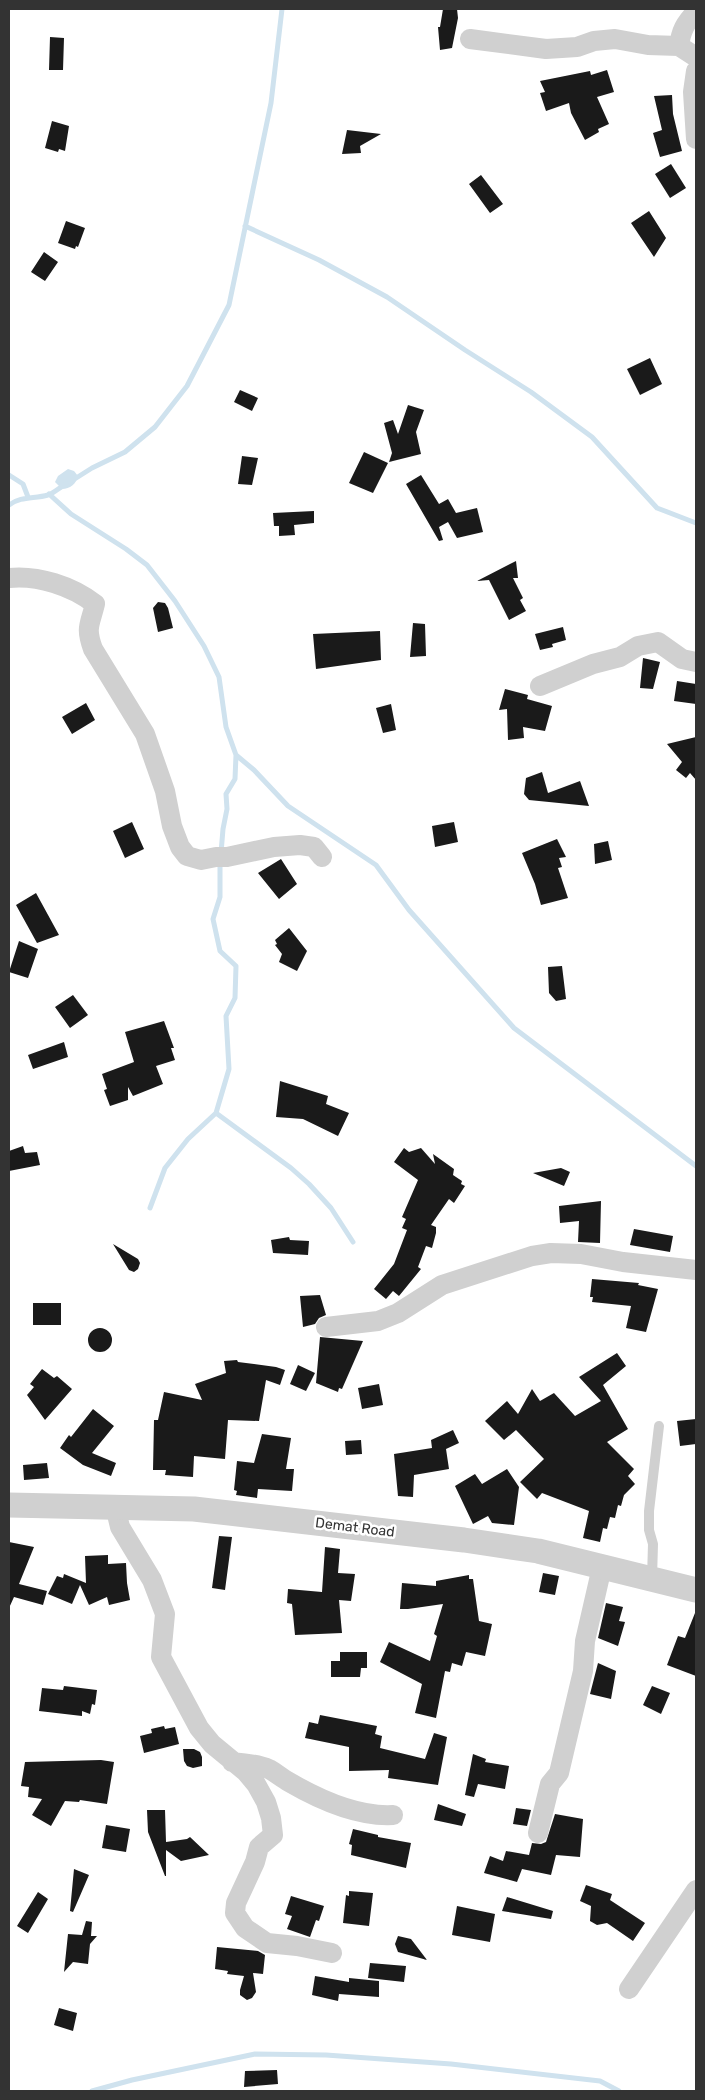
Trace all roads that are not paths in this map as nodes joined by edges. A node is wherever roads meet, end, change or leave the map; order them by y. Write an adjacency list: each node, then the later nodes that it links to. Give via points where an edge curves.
1 (696, 12): 3 (street, via 681,32)
2 (470, 38): 3 (street, via 546,48 577,47 616,39)
3 (679, 46): 4 (street)
4 (696, 57)
5 (696, 71): 6 (street, via 693,92)
6 (696, 139)
7 (9, 578): 10 (street, via 22,576 47,581 95,604 88,627 93,649 145,734 172,826 187,856 201,860 300,845 314,848)
8 (696, 662): 9 (street, via 682,659 658,642 647,643 620,657 593,664)
9 (540, 686)
10 (322, 857)
11 (696, 1270): 12 (street, via 581,1254 551,1253 442,1285 378,1322)
12 (326, 1327)
13 (660, 1426): 17 (lane, via 649,1511 653,1544)
14 (9, 1505): 15 (street, Demat Road)
15 (114, 1506): 16 (street, Demat Road, via 194,1509 464,1540 538,1551); 19 (street, via 120,1527 152,1580 165,1614 161,1657 199,1728)
16 (602, 1567): 17 (street, Demat Road); 21 (street, via 585,1641 583,1671 558,1773 550,1784)
17 (652, 1579): 18 (street, Demat Road)
18 (696, 1590)
19 (232, 1762): 20 (street, via 270,1769 307,1792 362,1813); 23 (street, via 256,1784 266,1802 274,1835 259,1847 235,1908 239,1919 267,1943)
20 (394, 1815)
21 (538, 1833)
22 (696, 1890): 24 (street)
23 (332, 1953)
24 (629, 1989)

